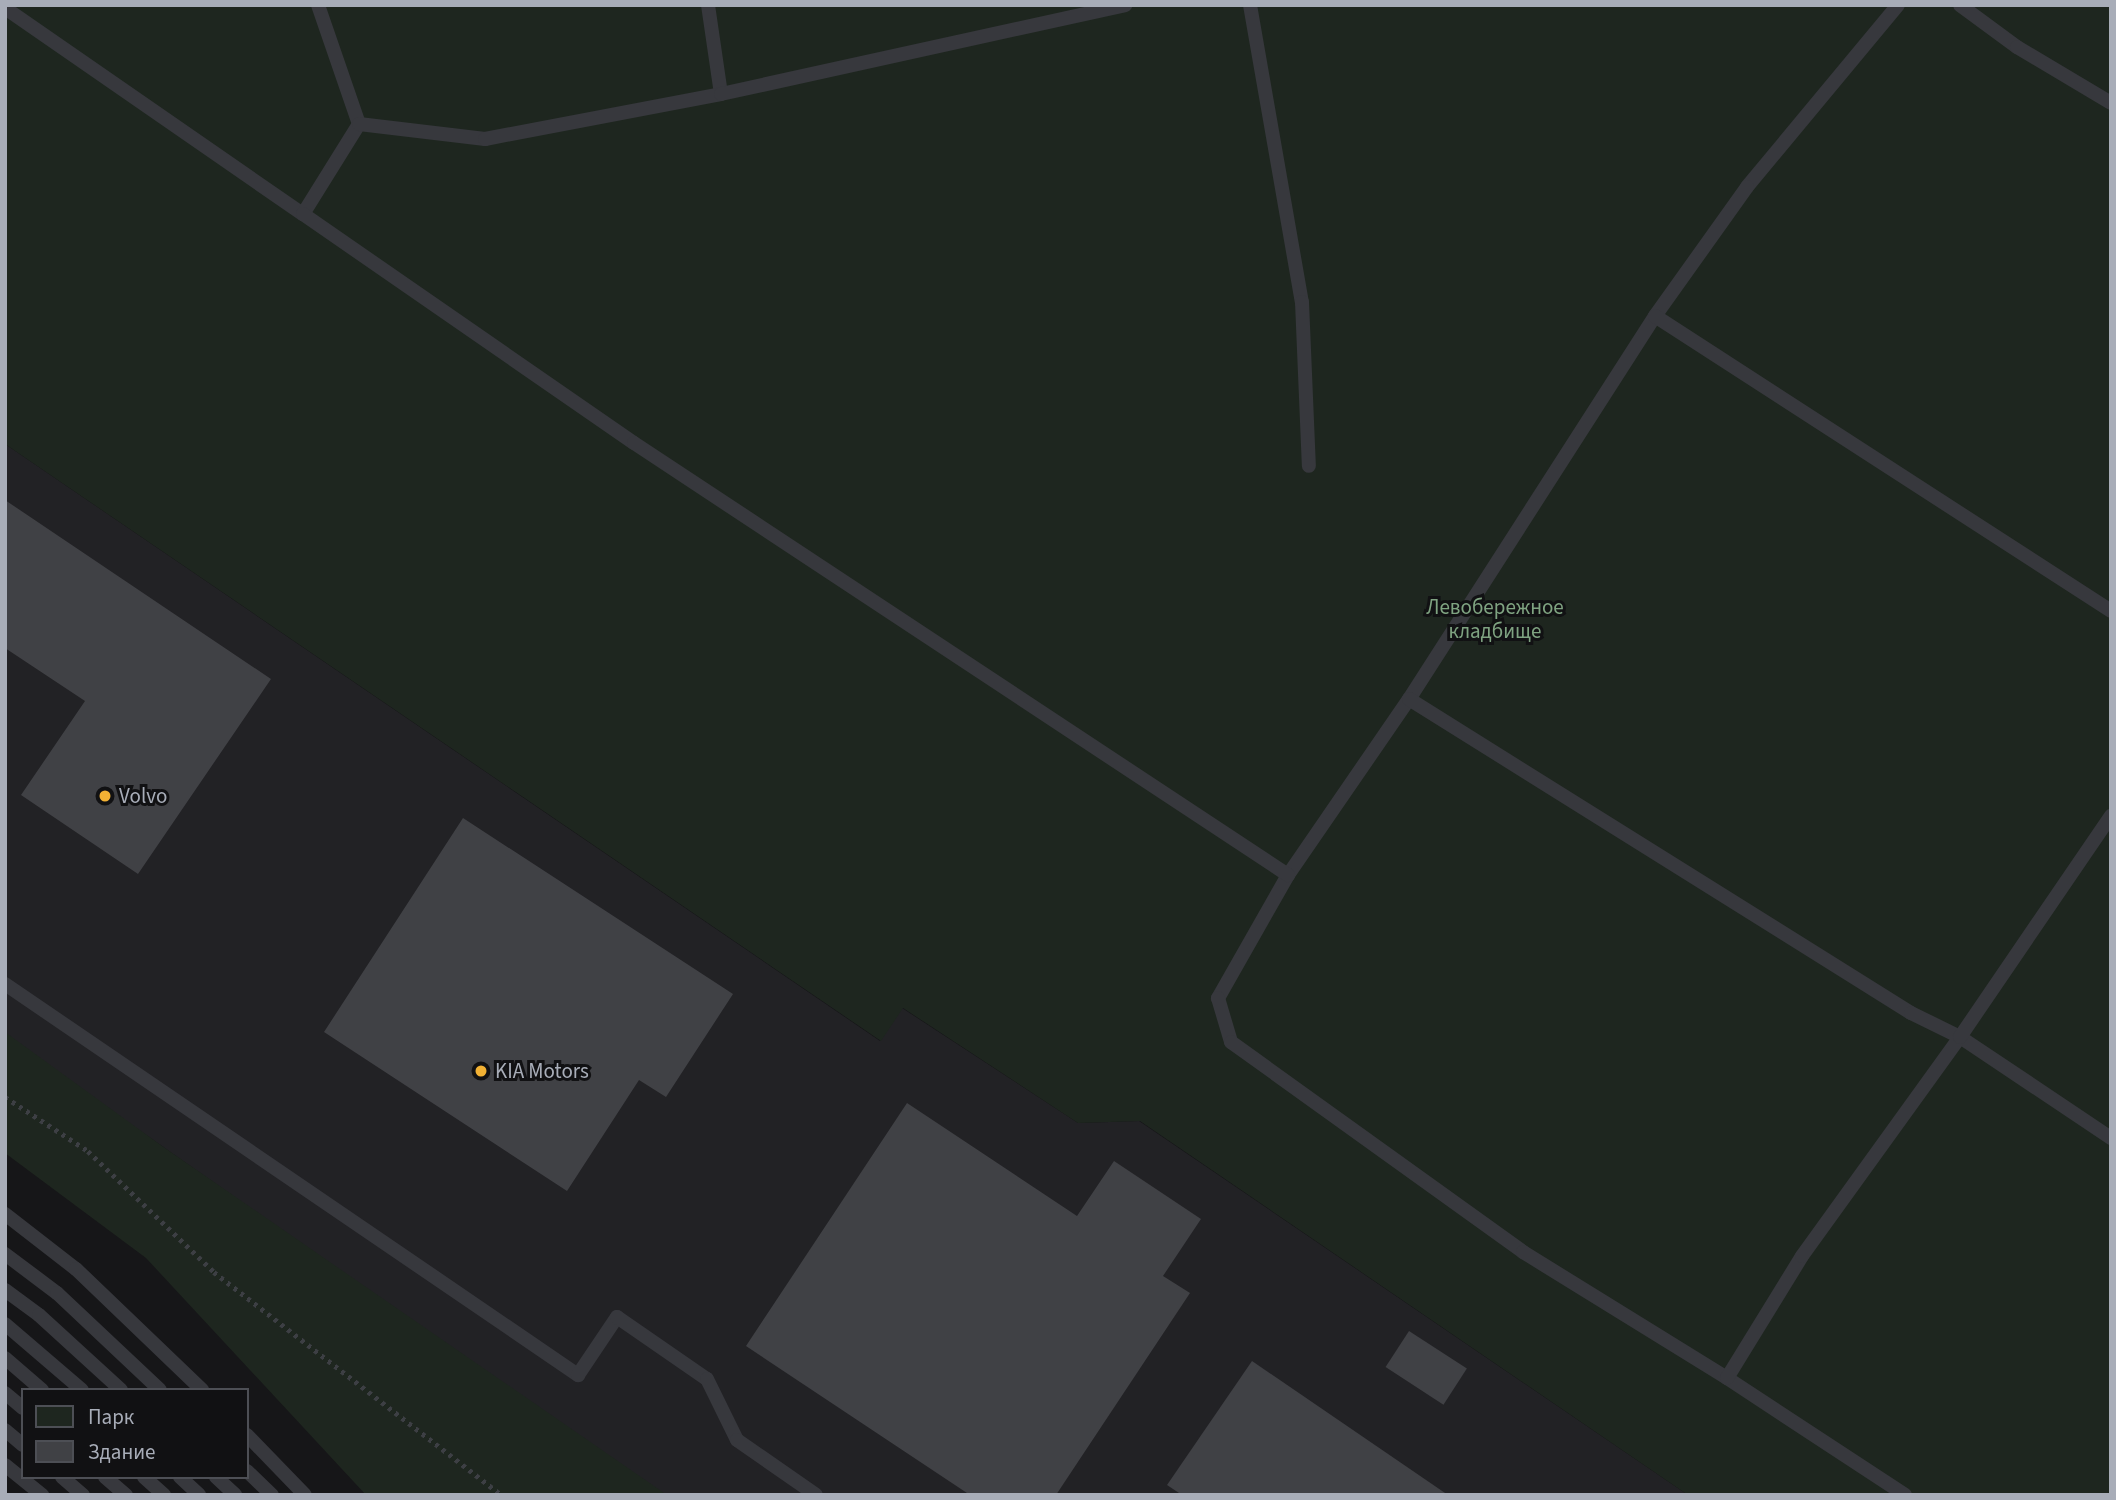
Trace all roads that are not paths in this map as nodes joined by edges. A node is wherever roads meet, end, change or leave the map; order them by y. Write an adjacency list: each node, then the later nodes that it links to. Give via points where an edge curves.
1 (318, 5): 10 (lane)
2 (708, 5): 8 (lane)
3 (1125, 5): 8 (lane)
4 (1250, 5): 13 (lane, via 1302,302)
5 (1898, 5): 12 (lane, via 1747,187)
6 (1960, 5): 9 (lane, via 2017,47)
7 (5, 8): 11 (lane)
8 (721, 94): 10 (lane, via 485,139)
9 (2111, 103)
10 (359, 124): 11 (lane)
11 (303, 214): 17 (lane, via 634,443)
12 (1655, 316): 14 (lane); 15 (lane)
13 (1309, 466)
14 (2111, 611)
15 (1409, 699): 17 (lane); 19 (lane, via 1911,1013)
16 (2111, 816): 19 (lane)
17 (1288, 875): 26 (lane, via 1218,998 1231,1042 1523,1252)
18 (5, 984): 54 (lane, via 578,1375 617,1317 707,1379 737,1440)
19 (1960, 1037): 20 (lane); 26 (lane, via 1802,1256)
20 (2111, 1138)
21 (5, 1214): 31 (lane, via 76,1269)
22 (5, 1254): 30 (lane, via 57,1293)
23 (5, 1290): 29 (lane)
24 (5, 1324): 28 (lane)
25 (5, 1358): 27 (lane)
26 (1727, 1378): 55 (lane)
27 (40, 1388)
28 (80, 1388)
29 (119, 1388)
30 (158, 1388)
31 (200, 1388)
32 (5, 1393): 33 (lane)
33 (21, 1406)
34 (5, 1430): 36 (lane)
35 (248, 1436): 53 (lane)
36 (21, 1443)
37 (5, 1465): 39 (lane)
38 (248, 1472): 52 (lane)
39 (21, 1478)
40 (22, 1479): 46 (lane)
41 (64, 1479): 47 (lane)
42 (107, 1479): 48 (lane)
43 (146, 1479): 49 (lane)
44 (182, 1479): 50 (lane)
45 (218, 1479): 51 (lane)
46 (42, 1495)
47 (83, 1495)
48 (126, 1495)
49 (164, 1495)
50 (199, 1495)
51 (235, 1495)
52 (272, 1495)
53 (305, 1495)
54 (816, 1495)
55 (1905, 1495)

